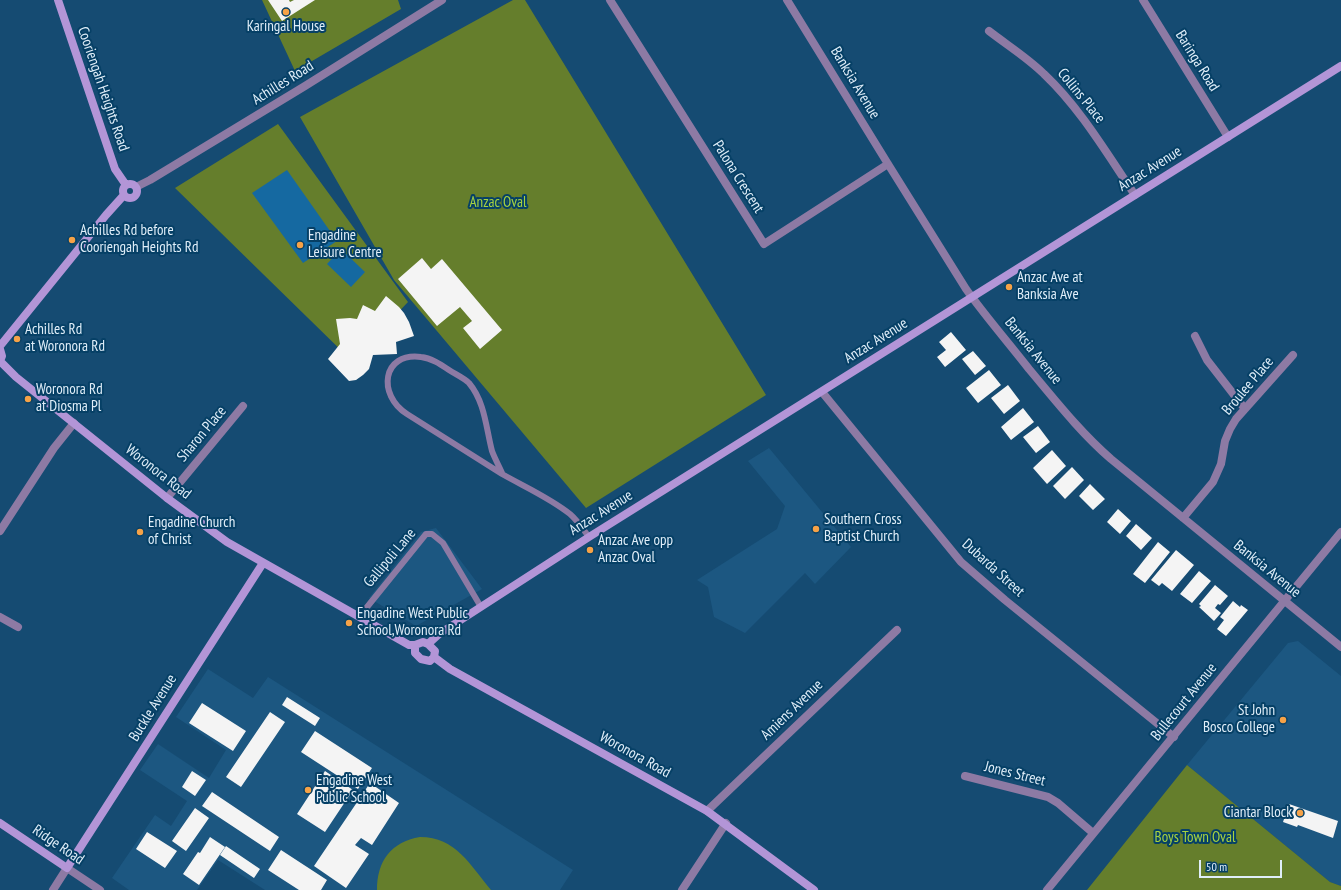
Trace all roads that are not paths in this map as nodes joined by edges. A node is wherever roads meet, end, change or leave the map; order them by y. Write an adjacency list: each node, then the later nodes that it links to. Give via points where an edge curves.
1 (58, 0): 10 (street, Cooriengah Heights Road, via 116,170)
2 (442, 0): 11 (street, Achilles Road)
3 (610, 0): 9 (street, Palona Crescent, via 764,244)
4 (787, 0): 9 (street, Banksia Avenue)
5 (1143, 0): 8 (street, Baringa Road)
6 (988, 31): 13 (street, Collins Place, via 1056,86 1092,131)
7 (1341, 66): 8 (street, Anzac Avenue)
8 (1228, 137): 13 (street, Anzac Avenue)
9 (888, 164): 14 (street, Banksia Avenue)
10 (126, 185): 11 (street, via 132,184); 12 (street)
11 (136, 187): 12 (street, via 138,193 135,197 128,198)
12 (124, 194): 16 (street)
13 (1135, 195): 14 (street, Anzac Avenue)
14 (972, 297): 20 (street, Anzac Avenue); 26 (street, Banksia Avenue, via 1082,433)
15 (1195, 336): 22 (street, via 1207,360)
16 (0, 346)
17 (0, 349): 19 (street)
18 (1293, 355): 22 (street, Broulee Place)
19 (0, 361): 23 (street, Woronora Road)
20 (822, 392): 29 (street, Anzac Avenue); 41 (street, Dubarda Street, via 961,562)
21 (243, 406): 25 (street, Sharon Place)
22 (1244, 409): 26 (street, Broulee Place, via 1230,429 1221,464 1213,482)
23 (74, 423): 25 (street, Woronora Road); 27 (street, via 54,448)
24 (502, 473): 24 (lane, via 402,411 390,396 387,385 388,374 396,362 410,357 422,357 436,362 468,382 480,402 493,452); 29 (lane, via 570,514)
25 (167, 498): 30 (street, Woronora Road, via 227,542)
26 (1183, 518): 31 (street, Banksia Avenue)
27 (0, 531)
28 (1341, 532): 31 (street, Bullecourt Avenue)
29 (589, 537): 32 (street, Anzac Avenue)
30 (263, 563): 34 (street, Woronora Road); 47 (street, Buckle Avenue)
31 (1284, 601): 39 (street, Banksia Avenue); 41 (street, Bullecourt Avenue)
32 (481, 607): 34 (lane, Gallipoli Lane, via 443,543 432,534 426,534); 37 (street, Anzac Avenue)
33 (0, 617): 35 (street)
34 (359, 617): 38 (street, Woronora Road, via 409,645)
35 (18, 627)
36 (897, 630): 43 (street, Amiens Avenue)
37 (428, 644): 38 (street, via 423,642); 40 (street, via 435,651)
38 (416, 645): 40 (street, via 414,651 418,658 430,661)
39 (1341, 647)
40 (434, 656): 43 (street, Woronora Road, via 450,668)
41 (1174, 737): 46 (street, Bullecourt Avenue)
42 (965, 776): 46 (street, Jones Street, via 1048,796)
43 (707, 811): 45 (street, Woronora Road)
44 (0, 823): 47 (street, Ridge Road)
45 (726, 823): 50 (street); 51 (street, Woronora Road)
46 (1094, 833): 52 (street, Bullecourt Avenue)
47 (67, 868): 48 (street); 49 (street, Ridge Road)
48 (53, 890)
49 (100, 890)
50 (682, 890)
51 (814, 890)
52 (1047, 890)

